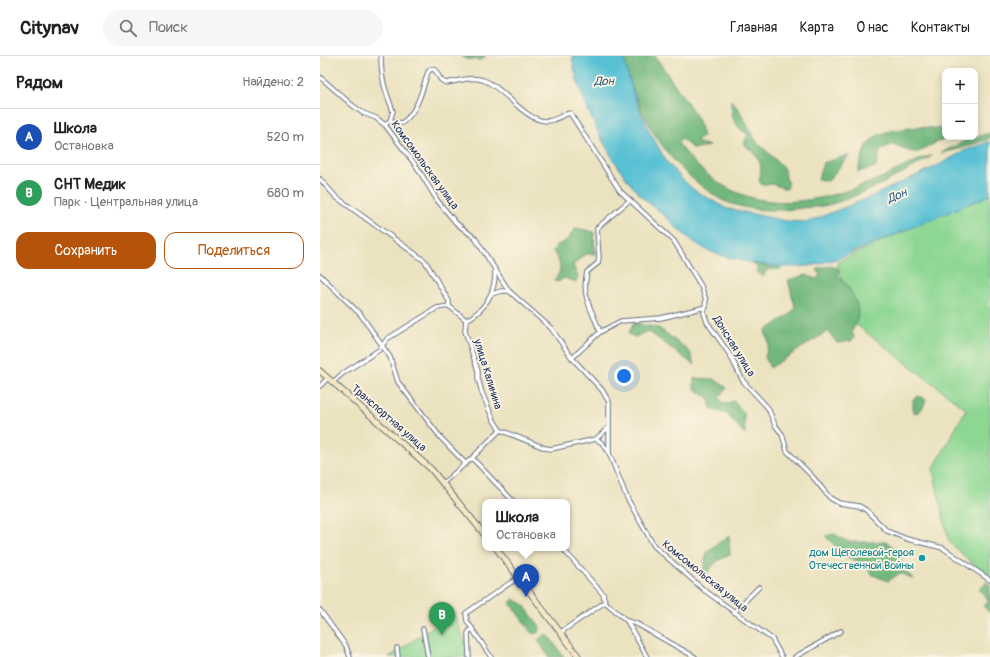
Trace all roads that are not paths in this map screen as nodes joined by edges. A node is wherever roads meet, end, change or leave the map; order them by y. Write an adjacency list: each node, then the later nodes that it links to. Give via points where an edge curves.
1 (381, 56): 3 (street, via 383,86 393,111)
2 (320, 77): 4 (street, Комсомольская улица, via 352,105)
3 (390, 121): 4 (street); 6 (street, Донская улица, via 402,123 414,111 431,69 446,83 468,78 487,82 530,114 546,121 570,113 620,191)
4 (385, 125): 7 (street, Комсомольская улица, via 417,167 437,200 456,223 475,238)
5 (320, 180): 11 (street, via 336,198 425,261 449,301)
6 (630, 200): 12 (street, Донская улица, via 674,241 701,286); 14 (street, via 597,228 599,258 587,272 587,303)
7 (495, 270): 9 (street, Комсомольская улица); 10 (street)
8 (320, 275): 15 (street, via 361,315)
9 (509, 291): 10 (street); 16 (street, Комсомольская улица, via 551,328)
10 (491, 295): 13 (street, via 473,317)
11 (449, 306): 13 (street); 15 (street, via 437,308 387,339)
12 (706, 307): 14 (street, via 661,318 621,321); 33 (street, Донская улица, via 704,313 707,322 730,355 743,381 768,408 782,434 787,451 830,498 866,510 887,531 943,548)
13 (466, 320): 22 (street, улица Калинина, via 465,331 482,393)
14 (600, 332): 16 (street)
15 (382, 345): 19 (street, via 379,350); 26 (street, via 390,357 398,382 441,438)
16 (572, 358): 21 (street, Комсомольская улица, via 602,390 609,402)
17 (320, 371): 18 (main road, Транспортная улица)
18 (328, 378): 19 (main road, Транспортная улица); 20 (street)
19 (333, 382): 27 (main road, Транспортная улица, via 409,449)
20 (320, 386)
21 (608, 428): 23 (street); 24 (street, Комсомольская улица)
22 (500, 430): 23 (street, via 551,449); 25 (street)
23 (596, 439): 24 (street)
24 (609, 453): 37 (street, Комсомольская улица, via 627,498 654,546 704,590)
25 (472, 458): 26 (street); 28 (street)
26 (466, 464): 27 (street)
27 (443, 483): 29 (main road, Транспортная улица)
28 (511, 499)
29 (482, 530)
30 (498, 551): 32 (main road)
31 (565, 551): 35 (street, via 603,594)
32 (519, 577): 39 (street, via 466,613 465,617); 41 (main road)
33 (990, 580)
34 (759, 587): 37 (street)
35 (604, 602): 38 (street); 41 (street)
36 (320, 610): 44 (street, via 346,646)
37 (734, 612): 52 (street, Комсомольская улица, via 772,639)
38 (627, 621): 50 (street); 51 (street, via 637,624)
39 (472, 628): 47 (street, via 468,633); 48 (street)
40 (423, 629): 46 (street)
41 (561, 632): 49 (main road)
42 (841, 632): 53 (street)
43 (397, 648): 45 (street)
44 (350, 657)
45 (398, 657)
46 (428, 657)
47 (469, 657)
48 (491, 657)
49 (579, 657)
50 (647, 657)
51 (695, 657)
52 (782, 657)
53 (795, 657)

